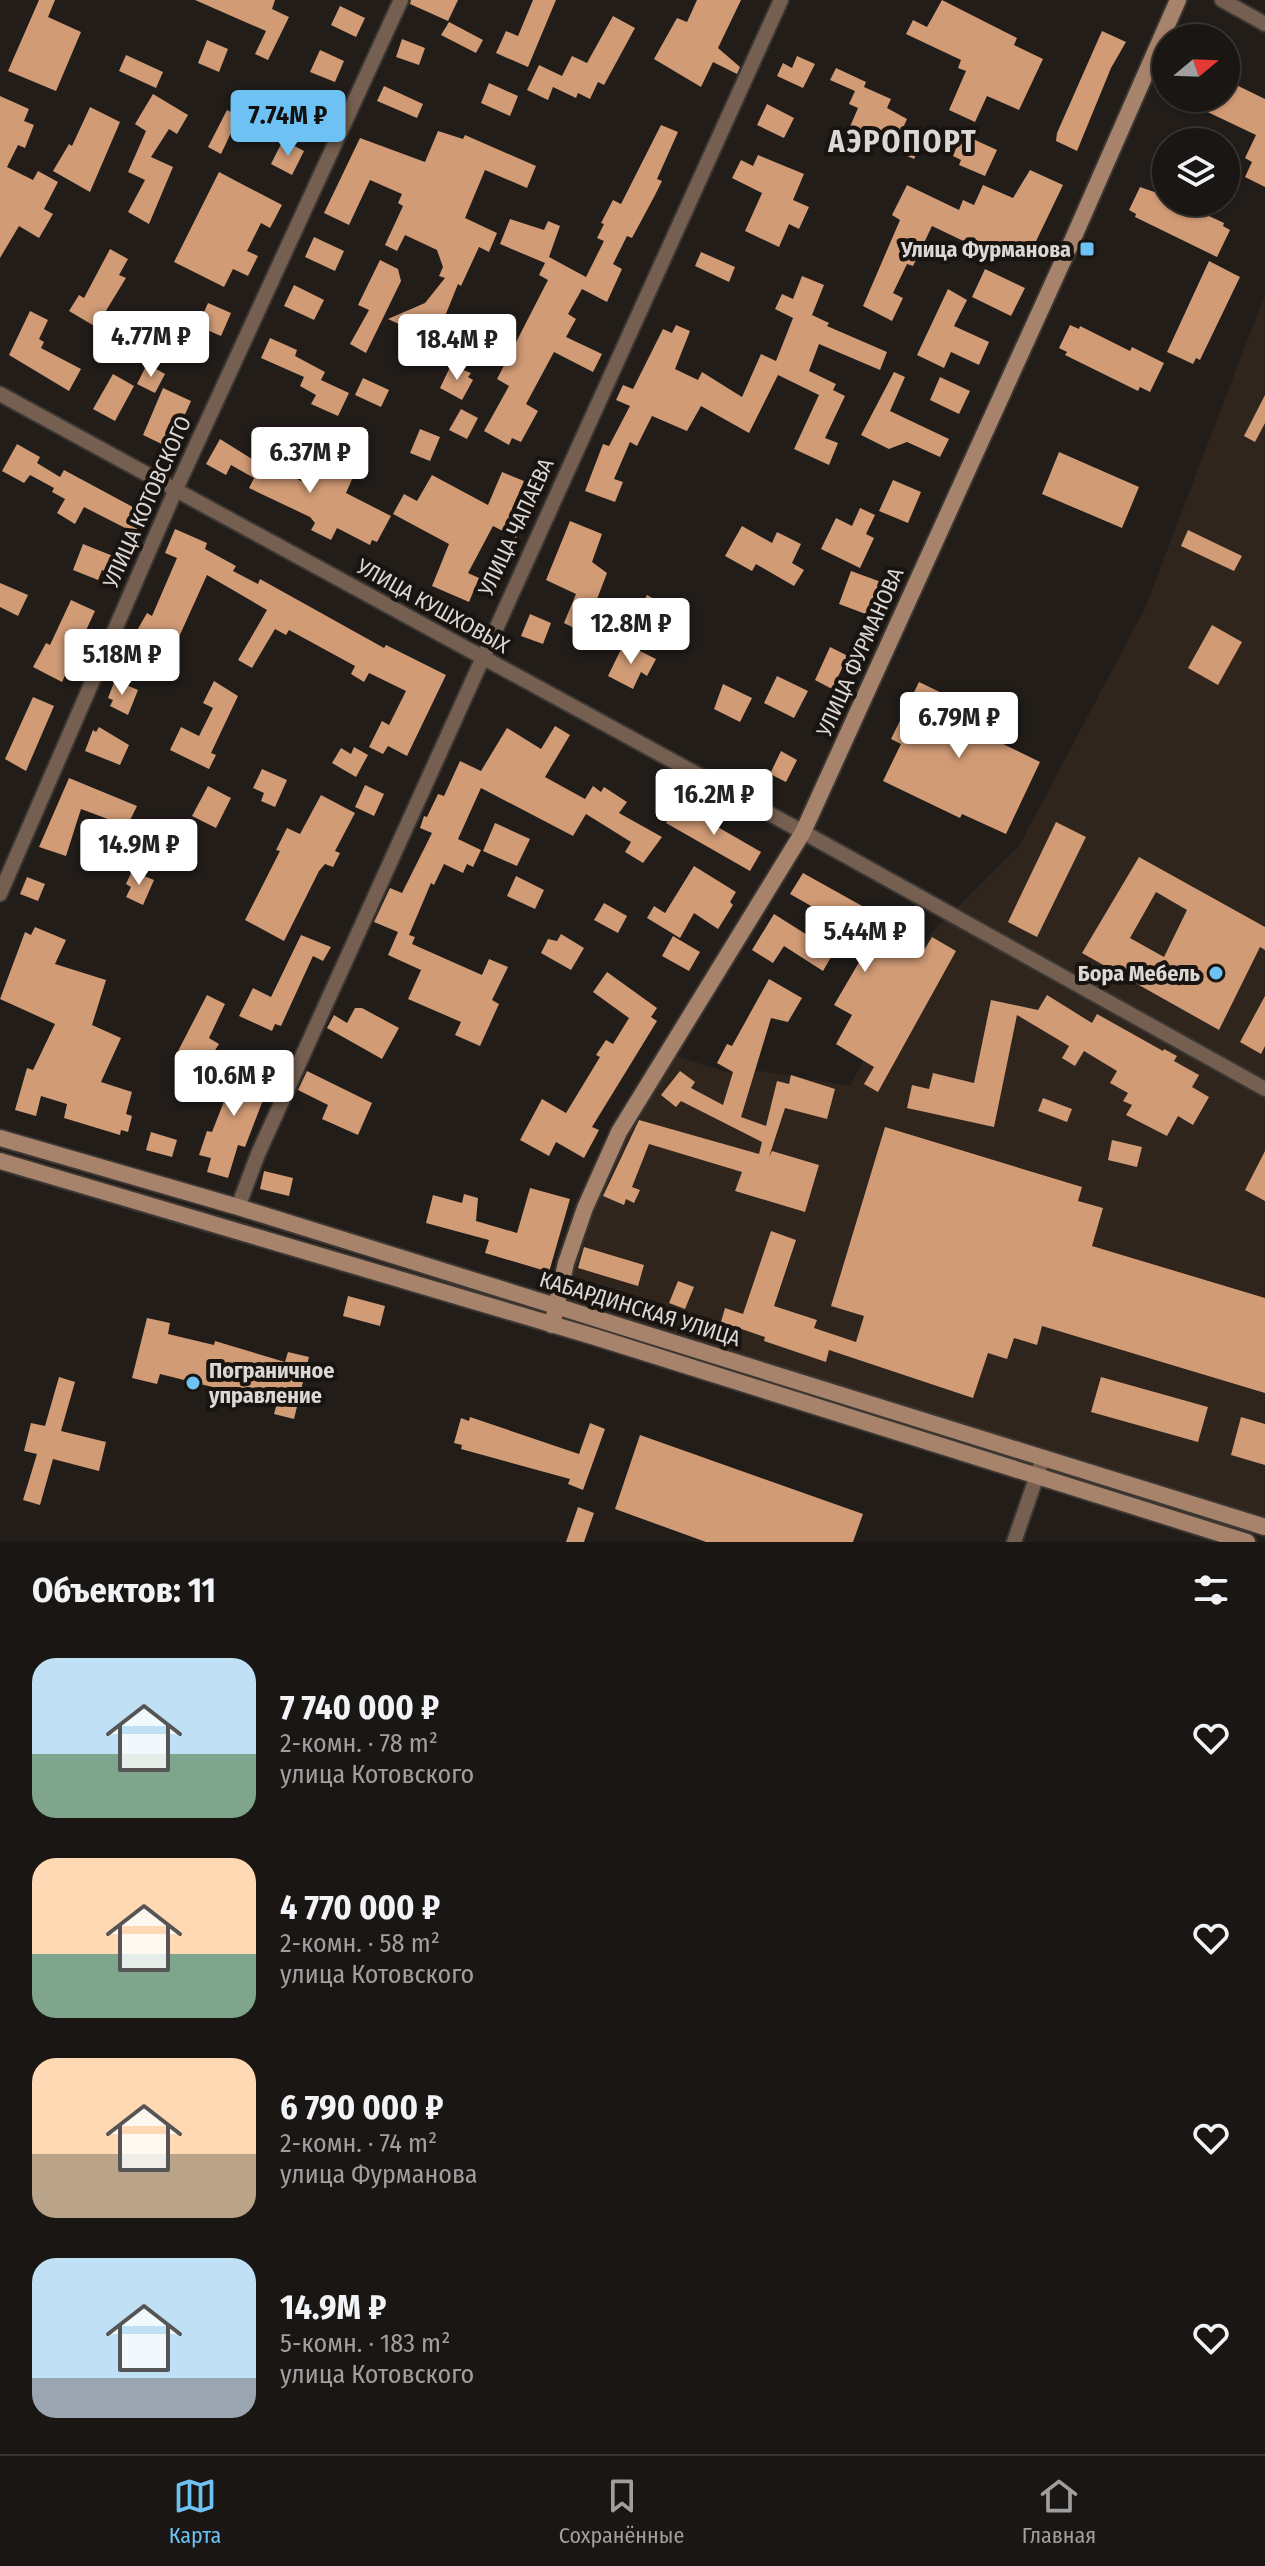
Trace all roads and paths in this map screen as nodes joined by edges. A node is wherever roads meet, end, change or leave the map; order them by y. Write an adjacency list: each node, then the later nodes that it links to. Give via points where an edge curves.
1 (401, 0): 7 (street, УЛИЦА КОТОВСКОГО)
2 (781, 0): 8 (street, УЛИЦА ЧАПАЕВА)
3 (1178, 0): 9 (main road, УЛИЦА ФУРМАНОВА)
4 (1222, 0): 5 (street)
5 (1265, 24)
6 (0, 394): 7 (street, УЛИЦА КУШХОВЫХ)
7 (176, 489): 8 (street, УЛИЦА КУШХОВЫХ); 10 (street, УЛИЦА КОТОВСКОГО)
8 (480, 657): 9 (street, УЛИЦА КУШХОВЫХ); 14 (street, УЛИЦА ЧАПАЕВА)
9 (803, 832): 11 (street, УЛИЦА КУШХОВЫХ); 15 (main road, УЛИЦА ФУРМАНОВА, via 619,1132 585,1208)
10 (0, 894)
11 (1265, 1089)
12 (0, 1138): 14 (main road, КАБАРДИНСКАЯ УЛИЦА)
13 (0, 1161): 16 (main road, КАБАРДИНСКАЯ УЛИЦА)
14 (238, 1207): 15 (main road, КАБАРДИНСКАЯ УЛИЦА)
15 (557, 1306): 16 (main road, УЛИЦА ФУРМАНОВА); 17 (main road, КАБАРДИНСКАЯ УЛИЦА)
16 (552, 1325): 18 (main road, КАБАРДИНСКАЯ УЛИЦА)
17 (1043, 1458): 18 (street); 19 (main road, КАБАРДИНСКАЯ УЛИЦА)
18 (1038, 1476): 20 (street); 21 (main road, КАБАРДИНСКАЯ УЛИЦА)
19 (1265, 1527)
20 (1014, 1542)
21 (1247, 1542)

